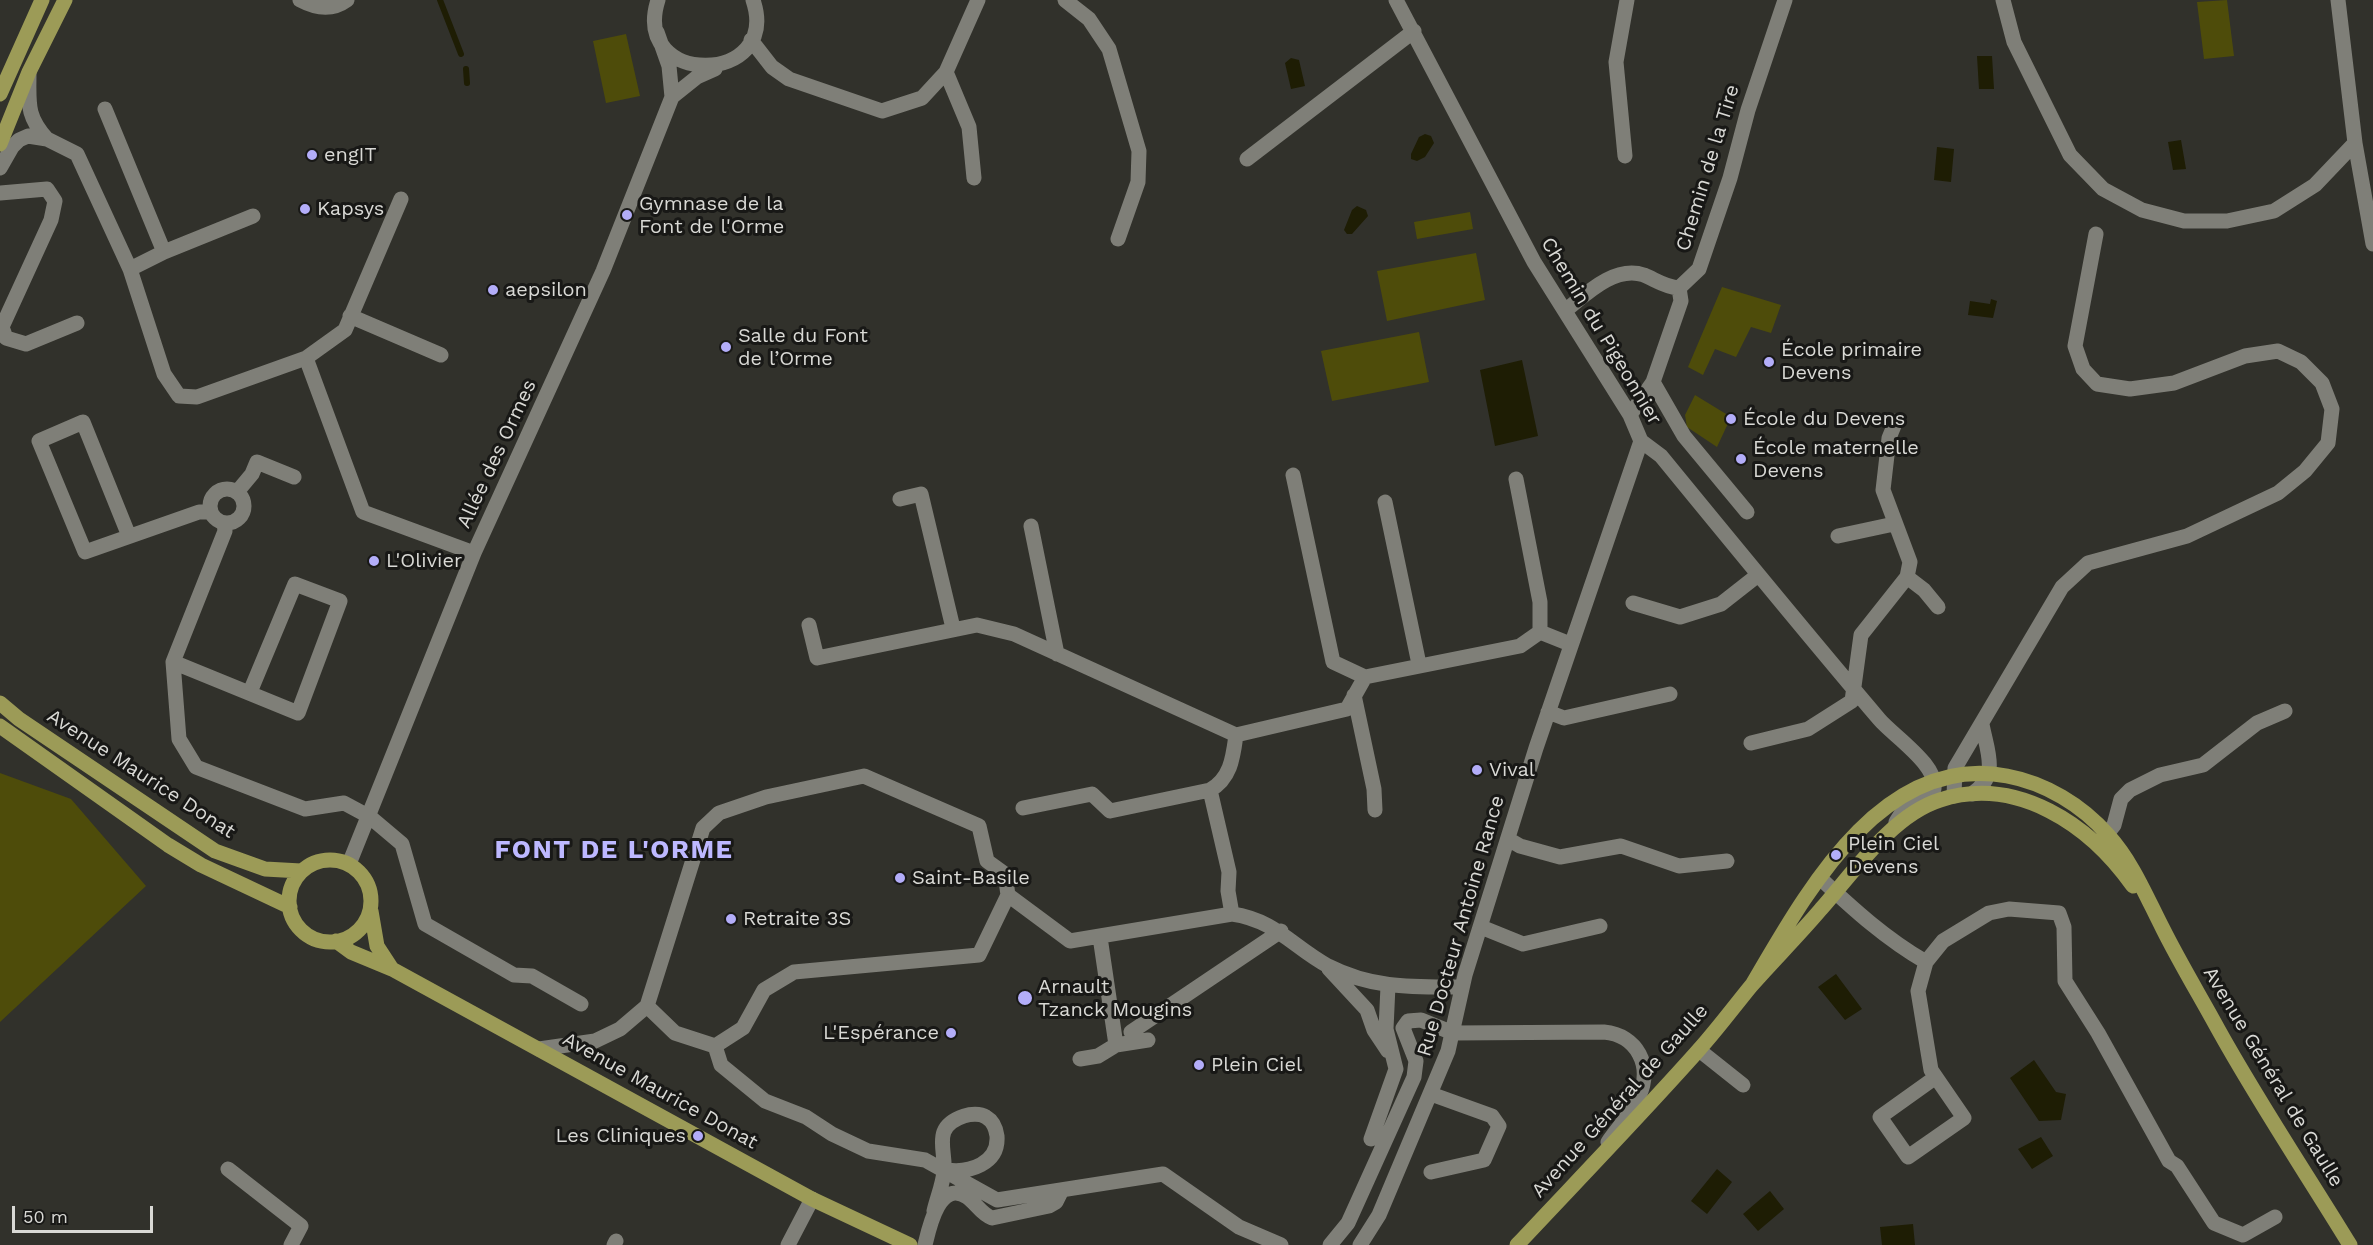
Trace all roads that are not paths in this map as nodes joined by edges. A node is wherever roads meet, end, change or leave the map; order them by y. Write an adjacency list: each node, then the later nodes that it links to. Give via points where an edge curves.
1 (42, 0): 20 (main road)
2 (65, 0): 18 (main road)
3 (300, 0): 4 (street, via 315,8 340,5)
4 (347, 0)
5 (657, 0): 15 (street)
6 (753, 0): 16 (street, via 756,25)
7 (978, 0): 19 (street)
8 (1065, 0): 34 (street, via 1089,19 1109,49 1139,151 1138,182)
9 (1396, 0): 14 (street, Chemin du Pigeonnier)
10 (1627, 0): 26 (street, via 1616,62)
11 (1785, 0): 38 (street, Chemin de la Tire, via 1699,269)
12 (2003, 0): 24 (street, via 2014,42 2070,155 2103,189 2142,210 2184,220 2227,221 2274,211 2315,185)
13 (2338, 0): 24 (street)
14 (1414, 31): 27 (street); 39 (street, Chemin du Pigeonnier, via 1534,262)
15 (657, 32): 17 (street, via 676,59 707,68); 21 (street, Allée des Ormes, via 669,66)
16 (751, 40): 17 (street, Allée des Ormes); 19 (street, via 772,67 789,78 882,111 921,98)
17 (724, 64): 21 (street, Allée des Ormes, via 697,77)
18 (29, 72): 23 (street, via 32,121); 25 (main road)
19 (946, 72): 29 (street, via 969,127)
20 (0, 94)
21 (672, 97): 61 (street, Allée des Ormes, via 603,271)
22 (105, 109): 36 (street)
23 (47, 139): 28 (street, via 28,136 19,140); 37 (street, via 77,154)
24 (2355, 143): 35 (street)
25 (0, 144)
26 (1625, 156)
27 (1247, 159)
28 (0, 168)
29 (974, 177)
30 (0, 193): 41 (street, via 47,189 55,201 51,220 2,327 6,338 26,344)
31 (401, 199): 40 (street)
32 (253, 216): 36 (street)
33 (2096, 234): 81 (street, via 2075,346 2083,369 2097,384 2130,389 2174,383 2245,356 2278,351 2301,362 2322,383 2332,409 2328,443 2305,471 2278,493 2187,536 2088,563 2062,587)
34 (1118, 238)
35 (2373, 244)
36 (164, 252): 37 (street)
37 (130, 269): 43 (street, via 164,374 179,396 197,397)
38 (1679, 288): 39 (street, via 1669,288 1641,274 1620,274 1590,290); 44 (street, via 1681,301)
39 (1565, 311): 45 (street, Chemin du Pigeonnier)
40 (350, 316): 42 (street); 43 (street, via 345,330)
41 (77, 323)
42 (441, 355)
43 (306, 358): 61 (street, via 363,512)
44 (1653, 382): 45 (street); 55 (street, via 1684,436)
45 (1630, 415): 47 (street, Chemin du Pigeonnier)
46 (1896, 421): 57 (street, via 1883,490)
47 (1641, 441): 62 (street, Chemin du Pigeonnier, via 1661,456); 69 (street, Rue Docteur Antoine Rance)
48 (1293, 475): 73 (street, via 1333,662)
49 (294, 477): 51 (street, via 256,462 252,474)
50 (1516, 479): 68 (street, via 1540,602)
51 (237, 492): 54 (street, via 223,489 216,493); 56 (street, via 244,507 241,516)
52 (900, 499): 67 (street, via 921,494)
53 (1385, 502): 72 (street)
54 (211, 512): 56 (street); 59 (street, via 199,512)
55 (1747, 512)
56 (224, 523): 71 (street, via 225,531)
57 (1894, 524): 60 (street); 63 (street, via 1910,562)
58 (1031, 526): 70 (street)
59 (129, 536): 59 (street, via 86,552 39,441 83,422)
60 (1838, 536)
61 (474, 553): 93 (street, Allée des Ormes)
62 (1758, 575): 64 (street, via 1721,604 1680,617); 74 (street, Chemin du Pigeonnier)
63 (1906, 577): 65 (street); 74 (street, via 1861,635)
64 (1633, 603)
65 (1938, 607)
66 (809, 625): 67 (street, via 818,658)
67 (953, 628): 70 (street, via 977,625 1014,634)
68 (1540, 632): 69 (street); 72 (street, via 1520,646)
69 (1570, 644): 80 (street, Rue Docteur Antoine Rance)
70 (1057, 654): 83 (street)
71 (173, 662): 75 (street); 93 (street, via 178,739 196,767 305,810 344,802)
72 (1419, 664): 73 (street)
73 (1365, 677): 77 (street)
74 (1853, 688): 84 (street, via 1852,701 1808,729); 87 (street, Chemin du Pigeonnier, via 1896,737 1925,762)
75 (250, 692): 75 (street, via 298,713 340,601 295,584)
76 (1670, 693): 80 (street, via 1564,718)
77 (1354, 695): 83 (street, via 1347,709); 92 (street)
78 (0, 703): 99 (main road, Avenue Maurice Donat, via 215,850 265,869)
79 (2285, 711): 96 (street, via 2257,723 2203,765 2160,775 2130,790 2121,799 2114,825)
80 (1548, 712): 95 (street, Rue Docteur Antoine Rance)
81 (1982, 724): 85 (street); 86 (street)
82 (0, 726): 103 (main road, Avenue Maurice Donat, via 168,845)
83 (1236, 735): 88 (street, via 1232,765 1220,784)
84 (1751, 743)
85 (1989, 773): 86 (main road, Avenue Général de Gaulle); 89 (street, via 1984,786); 96 (main road, Avenue Général de Gaulle, via 2018,778 2057,793)
86 (1954, 776): 87 (main road, Avenue Général de Gaulle); 90 (street)
87 (1934, 781): 94 (street, via 1933,792 1901,813); 100 (main road, Avenue Général de Gaulle, via 1896,798 1878,813 1836,855)
88 (1210, 790): 91 (street, via 1110,811 1092,794); 105 (street, via 1229,872)
89 (1972, 794): 90 (main road, Avenue Général de Gaulle); 96 (main road, Avenue Général de Gaulle, via 2023,799)
90 (1954, 796): 94 (main road, Avenue Général de Gaulle, via 1916,812)
91 (1023, 808)
92 (1375, 810)
93 (370, 817): 98 (street, Allée des Ormes); 117 (street, via 402,844 425,924 514,975 532,976)
94 (1888, 834): 101 (main road, Avenue Général de Gaulle)
95 (1508, 838): 97 (street, via 1520,846 1560,857 1621,846 1679,866); 107 (street, Rue Docteur Antoine Rance)
96 (2103, 840): 148 (main road, Avenue Général de Gaulle, via 2162,929 2229,1050)
97 (1727, 861)
98 (349, 864): 99 (main road, via 324,860); 104 (main road, via 364,878 371,898)
99 (302, 872): 103 (main road, via 294,882)
100 (1820, 878): 101 (street); 114 (main road, Avenue Général de Gaulle)
101 (1836, 892): 111 (street, via 1901,947); 114 (main road, Avenue Général de Gaulle)
102 (1008, 895): 109 (street, via 1070,941); 118 (street, via 1005,874 987,861 979,826 864,776 766,797 719,813 703,828); 122 (street, via 979,955 794,972 764,990 743,1028)
103 (290, 907): 110 (main road, via 302,930 318,939)
104 (370, 909): 110 (main road, via 358,931); 113 (main road, via 377,946)
105 (1232, 915): 108 (street, via 1249,916); 109 (street)
106 (1600, 926): 107 (street, via 1523,944)
107 (1481, 927): 116 (street, Rue Docteur Antoine Rance)
108 (1281, 931): 112 (street); 119 (street)
109 (1100, 937): 123 (street)
110 (336, 941): 113 (main road, Avenue Maurice Donat, via 351,952)
111 (1926, 962): 127 (street, via 1918,991 1931,1070); 139 (street, via 1943,941 1989,913 2009,909 2059,913 2064,927 2065,981 2169,1161 2177,1166 2214,1223 2243,1235)
112 (1325, 964): 115 (street, via 1353,977); 128 (street, via 1367,1010 1374,1029)
113 (392, 969): 124 (main road, Avenue Maurice Donat)
114 (1752, 985): 125 (main road, Avenue Général de Gaulle)
115 (1388, 986): 116 (street); 131 (street, via 1386,1029 1396,1069)
116 (1462, 987): 120 (street, Rue Docteur Antoine Rance)
117 (581, 1004)
118 (647, 1006): 122 (street, via 675,1033); 124 (street, via 620,1029 595,1041)
119 (1131, 1032)
120 (1453, 1033): 128 (street, via 1417,1019 1405,1023 1403,1034 1416,1061); 130 (street, Rue Docteur Antoine Rance); 132 (street, via 1614,1033 1638,1050 1645,1068 1639,1097)
121 (1148, 1040): 123 (street)
122 (715, 1046): 134 (street, via 721,1065 765,1101 806,1117 868,1150 925,1160)
123 (1116, 1046): 126 (street, via 1098,1056)
124 (539, 1049): 137 (main road, Avenue Maurice Donat)
125 (1698, 1050): 129 (street); 132 (main road, Avenue Général de Gaulle)
126 (1080, 1059)
127 (1936, 1077): 127 (street, via 1880,1117 1908,1157 1964,1118)
128 (1412, 1082): 145 (street, via 1348,1223)
129 (1743, 1085)
130 (1431, 1094): 135 (street, via 1492,1116 1499,1126 1484,1160); 146 (street, Rue Docteur Antoine Rance, via 1379,1215)
131 (1371, 1139)
132 (1594, 1162): 147 (main road, Avenue Général de Gaulle)
133 (228, 1169): 140 (street, via 301,1226)
134 (944, 1169): 136 (street, via 997,1200); 138 (street)
135 (1431, 1172)
136 (1062, 1190): 138 (street, via 1049,1206 1004,1216 986,1216 969,1198 957,1193 944,1198); 144 (street, via 1163,1174 1239,1227)
137 (812, 1199): 141 (street); 142 (main road, Avenue Maurice Donat)
138 (934, 1211): 143 (street)
139 (2275, 1217)
140 (291, 1245)
141 (788, 1245)
142 (910, 1245)
143 (925, 1245)
144 (1281, 1245)
145 (1330, 1245)
146 (1360, 1245)
147 (1517, 1245)
148 (2350, 1245)

